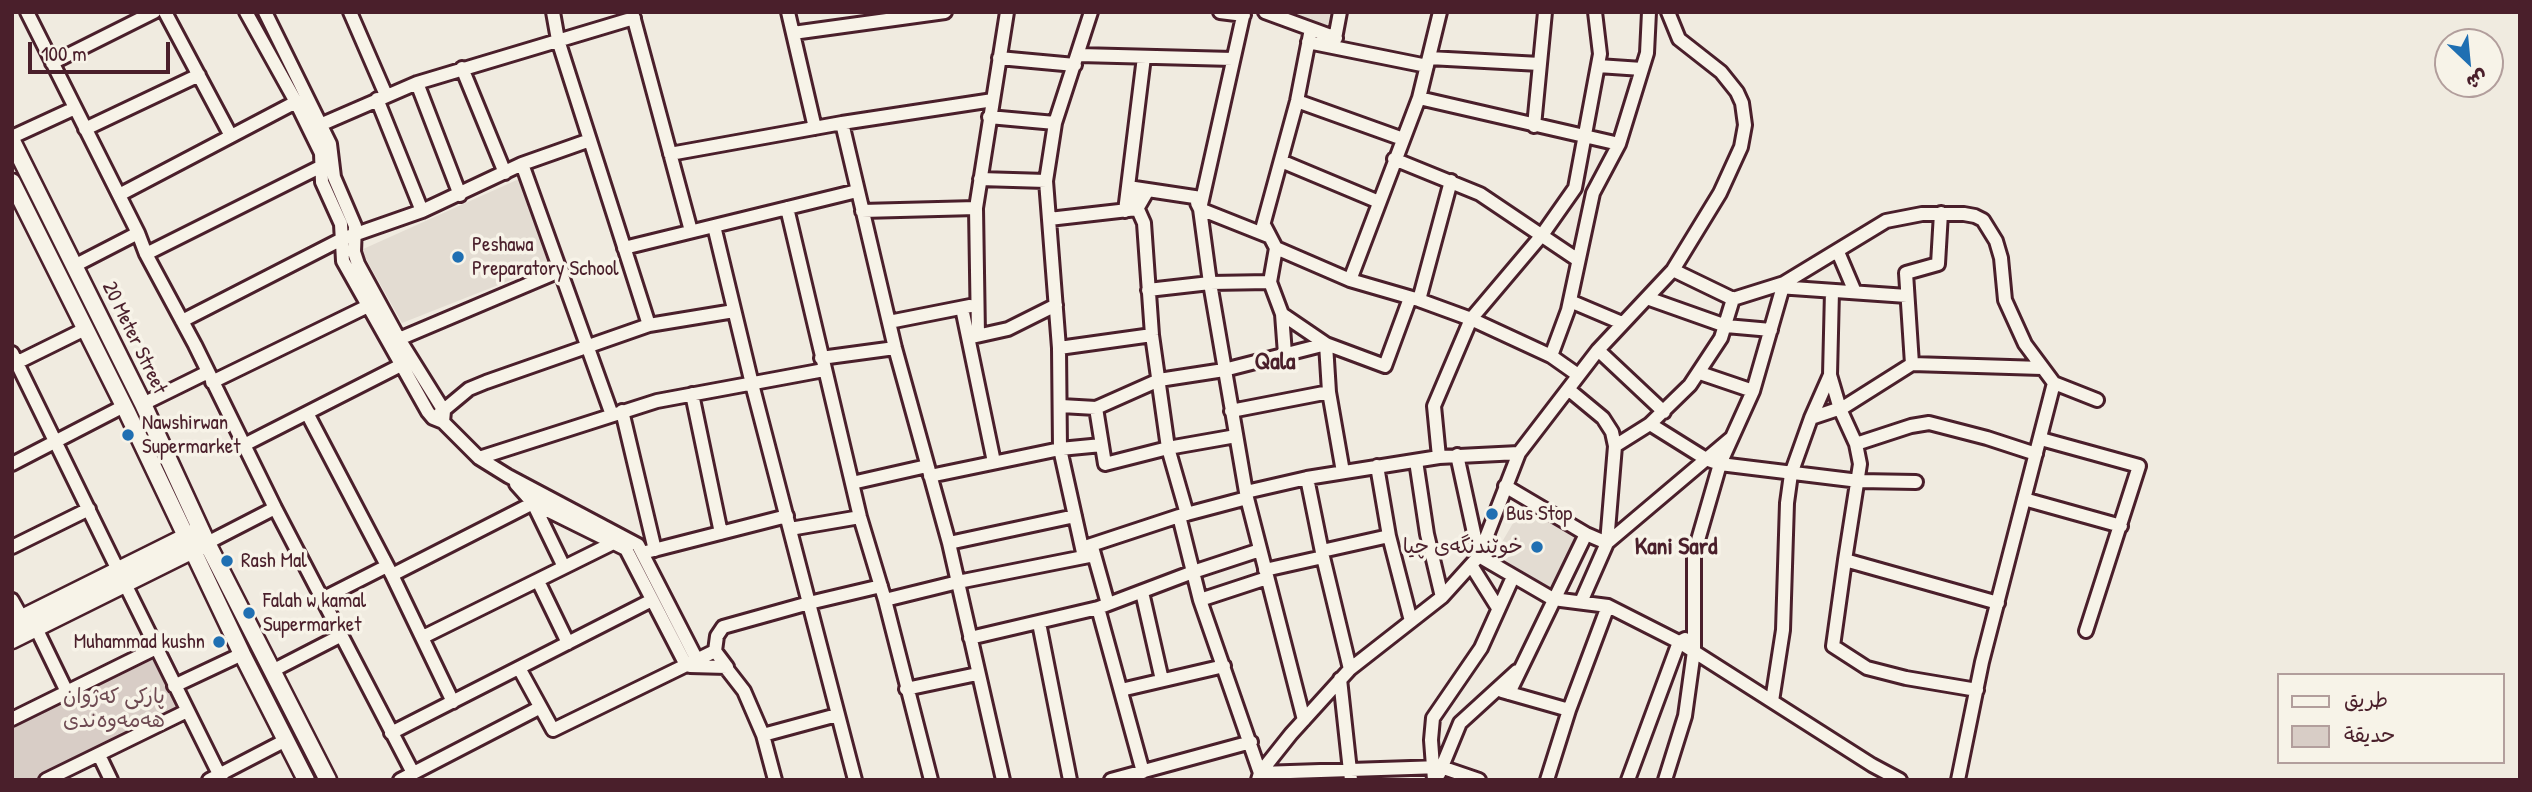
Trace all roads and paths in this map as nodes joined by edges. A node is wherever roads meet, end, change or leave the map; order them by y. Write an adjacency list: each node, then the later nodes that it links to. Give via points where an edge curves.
1 (27, 12): 31 (street)
2 (153, 12): 31 (street)
3 (166, 12): 36 (street)
4 (246, 12): 42 (street)
5 (265, 12): 47 (street)
6 (350, 12): 38 (street)
7 (553, 12): 24 (street)
8 (788, 12): 22 (street)
9 (945, 12): 22 (street)
10 (1007, 12): 27 (street)
11 (1091, 12): 29 (street)
12 (1220, 12): 20 (street)
13 (1265, 12): 23 (street)
14 (1340, 12): 25 (street)
15 (1440, 12): 30 (street)
16 (1545, 12): 32 (street)
17 (1595, 12): 33 (street)
18 (1648, 12): 35 (street)
19 (1668, 12): 99 (street, via 1679,39 1721,72 1737,92 1745,125 1741,147 1725,182)
20 (1244, 13): 28 (street)
21 (633, 15): 24 (street); 57 (street)
22 (793, 33): 49 (street)
23 (1310, 36): 25 (street); 41 (street)
24 (558, 40): 34 (street); 55 (street)
25 (1335, 43): 30 (street)
26 (1144, 57): 28 (street); 29 (street); 66 (street)
27 (999, 58): 29 (street); 40 (street)
28 (1233, 59): 74 (street)
29 (1077, 60): 46 (street)
30 (1428, 62): 32 (street); 39 (street)
31 (52, 63): 43 (street)
32 (1541, 64): 48 (street)
33 (1598, 66): 35 (street); 52 (street)
34 (463, 68): 37 (street); 62 (street)
35 (1642, 69): 56 (street)
36 (199, 75): 50 (street); 51 (street)
37 (417, 83): 38 (street); 73 (street)
38 (381, 97): 47 (street); 79 (street)
39 (1419, 98): 48 (street); 54 (street)
40 (993, 100): 44 (street); 45 (street)
41 (1297, 101): 54 (street); 59 (street)
42 (296, 102): 51 (street); 60 (street)
43 (75, 108): 50 (street); 53 (street)
44 (989, 117): 46 (street); 63 (street)
45 (842, 123): 49 (street); 69 (street)
46 (1055, 123): 64 (street)
47 (320, 125): 60 (street, via 330,144)
48 (1534, 126): 52 (street)
49 (815, 128): 57 (street)
50 (85, 129): 72 (street)
51 (231, 136): 72 (street)
52 (1585, 137): 56 (street); 67 (street)
53 (12, 139): 81 (main road, 20 Meter Street)
54 (1403, 139): 58 (street)
55 (590, 140): 61 (street); 92 (street)
56 (1619, 144): 71 (street)
57 (670, 154): 86 (street)
58 (1394, 159): 65 (street); 75 (street)
59 (1281, 161): 75 (street); 87 (street)
60 (327, 163): 89 (street); 91 (street, via 322,183 339,219); 95 (street)
61 (522, 164): 62 (street); 98 (street)
62 (505, 173): 73 (street)
63 (980, 179): 64 (street); 77 (street)
64 (1046, 181): 83 (street)
65 (1451, 181): 90 (street, via 1480,194); 109 (street)
66 (1128, 187): 68 (street); 78 (street)
67 (1576, 188): 71 (street); 90 (street)
68 (1148, 190): 74 (street); 78 (street)
69 (857, 191): 76 (street); 80 (street)
70 (15, 192): 84 (main road, 20 Meter Street)
71 (1593, 193): 96 (street)
72 (119, 195): 88 (street)
73 (460, 195): 79 (street)
74 (1198, 201): 87 (street); 102 (street)
75 (1379, 202): 100 (street)
76 (787, 208): 85 (street); 138 (street)
77 (976, 208): 80 (street); 112 (street)
78 (1131, 210): 83 (street); 104 (street, via 1144,222)
79 (422, 211): 89 (street)
80 (862, 211): 120 (street)
81 (48, 212): 84 (main road); 97 (main road, 20 Meter Street)
82 (1941, 213): 94 (street, via 1886,221); 107 (street, via 1938,264 1906,273); 140 (street, via 1975,216 1989,228 2001,258 2013,321)
83 (1049, 219): 113 (street)
84 (32, 220): 124 (main road, 20 Meter Street)
85 (713, 226): 86 (street); 116 (street)
86 (691, 231): 92 (street)
87 (1265, 231): 93 (street)
88 (138, 233): 95 (street); 97 (street)
89 (356, 234): 91 (street); 128 (street, via 355,256)
90 (1542, 235): 96 (street); 118 (street)
91 (342, 239): 114 (street, via 343,261); 119 (street)
92 (624, 248): 122 (street)
93 (1276, 248): 100 (street); 101 (street)
94 (1839, 252): 103 (street); 106 (street)
95 (146, 254): 119 (street)
96 (1578, 260): 111 (street)
97 (75, 266): 154 (main road, 20 Meter Street)
98 (562, 270): 128 (street); 130 (street)
99 (1674, 270): 108 (street); 110 (street)
100 (1350, 280): 109 (street)
101 (1270, 282): 102 (street); 117 (street)
102 (1210, 283): 104 (street); 141 (street)
103 (1780, 285): 105 (street); 110 (street); 125 (street)
104 (1148, 290): 127 (street)
105 (1832, 291): 106 (street); 144 (street)
106 (1855, 292): 107 (street)
107 (1907, 296): 139 (street)
108 (1647, 298): 121 (street); 123 (street)
109 (1415, 299): 118 (street); 129 (street, via 1385,366)
110 (1733, 299): 123 (street)
111 (1570, 301): 121 (street); 135 (street)
112 (977, 305): 115 (street); 126 (street)
113 (1056, 305): 126 (street, via 1007,329); 132 (street)
114 (368, 306): 137 (street); 145 (street)
115 (962, 307): 120 (street); 126 (street)
116 (734, 311): 122 (street); 148 (street)
117 (1282, 314): 129 (street); 134 (street)
118 (1471, 319): 135 (street); 179 (street, via 1434,406)
119 (182, 321): 145 (street)
120 (889, 322): 131 (street)
121 (1622, 323): 133 (street)
122 (649, 325): 130 (street)
123 (1726, 326): 125 (street); 142 (street)
124 (85, 329): 136 (street); 155 (main road, 20 Meter Street)
125 (1772, 330): 150 (street)
126 (978, 332): 183 (street)
127 (1152, 335): 132 (street); 146 (street)
128 (399, 339): 137 (street)
129 (1326, 344): 134 (street); 151 (street)
130 (589, 347): 162 (street); 163 (street, via 477,385)
131 (895, 348): 138 (street); 187 (street)
132 (1059, 348): 156 (street)
133 (1598, 351): 143 (street); 160 (street)
134 (1285, 354): 141 (street)
135 (1552, 356): 143 (street)
136 (14, 360): 169 (street)
137 (407, 362): 161 (street); 163 (street)
138 (822, 364): 148 (street); 194 (street)
139 (1912, 364): 140 (street); 158 (street)
140 (2042, 368): 147 (street)
141 (1224, 370): 146 (street); 159 (street)
142 (1700, 373): 150 (street); 160 (street)
143 (1578, 375): 149 (street)
144 (1830, 376): 158 (street); 164 (street)
145 (210, 377): 154 (street); 171 (street)
146 (1159, 380): 157 (street); 174 (street)
147 (2054, 383): 153 (street); 168 (street)
148 (752, 384): 152 (street); 203 (street)
149 (1568, 389): 173 (street, via 1603,418); 176 (street)
150 (1753, 391): 167 (street)
151 (1328, 392): 159 (street); 188 (street)
152 (692, 394): 162 (street); 208 (street)
153 (2097, 400)
154 (143, 404): 211 (main road, 20 Meter Street)
155 (124, 406): 169 (street); 211 (main road, 20 Meter Street)
156 (1061, 406): 157 (street); 175 (street)
157 (1096, 408): 172 (street)
158 (1840, 409): 164 (street); 170 (street)
159 (1231, 411): 166 (street)
160 (1664, 412): 165 (street)
161 (307, 413): 171 (street); 223 (street)
162 (617, 413): 180 (street); 218 (street)
163 (440, 417): 180 (street)
164 (1811, 418): 189 (street)
165 (1650, 424): 173 (street); 181 (street)
166 (1236, 436): 174 (street); 196 (street)
167 (1733, 436): 181 (street); 185 (street)
168 (2041, 439): 177 (street); 206 (street, via 2139,466)
169 (57, 441): 184 (street); 201 (street)
170 (1856, 444): 177 (street, via 1929,424); 192 (street)
171 (244, 445): 200 (street)
172 (1102, 445): 174 (street, via 1105,464); 175 (street)
173 (1615, 446): 214 (street)
174 (1168, 448): 202 (street)
175 (1060, 449): 183 (street); 204 (street)
176 (1519, 453): 178 (street); 195 (street)
177 (2036, 454): 198 (street)
178 (1457, 455): 179 (street); 220 (street)
179 (1438, 457): 182 (street)
180 (479, 458): 190 (street)
181 (1706, 459): 185 (street); 214 (street)
182 (1416, 461): 186 (street); 232 (street)
183 (994, 462): 187 (street)
184 (12, 464)
185 (1720, 464): 189 (street); 250 (street, via 1694,554)
186 (1377, 466): 188 (street); 210 (street)
187 (929, 471): 194 (street); 213 (street)
188 (1343, 472): 191 (street)
189 (1791, 474): 192 (street); 274 (street, via 1783,630)
190 (508, 476): 197 (street); 199 (street)
191 (1307, 478): 196 (street); 219 (street)
192 (1859, 481): 193 (street); 221 (street)
193 (1916, 482)
194 (852, 483): 205 (street)
195 (1505, 486): 209 (street); 220 (street)
196 (1247, 495): 202 (street); 217 (street)
197 (547, 496): 199 (street); 212 (street)
198 (2024, 499): 206 (street); 241 (street)
199 (533, 503): 212 (street); 222 (street); 223 (street)
200 (275, 508): 211 (street); 235 (street)
201 (89, 509): 215 (street); 226 (street)
202 (1183, 515): 216 (street); 224 (street)
203 (787, 516): 207 (street); 208 (street)
204 (1075, 516): 213 (street); 216 (street)
205 (860, 517): 207 (street); 230 (street)
206 (2121, 526): 249 (street)
207 (790, 529): 239 (street)
208 (721, 533): 218 (street)
209 (1586, 534): 214 (street); 233 (street)
210 (1389, 536): 219 (street); 246 (street)
211 (196, 540): 226 (main road); 259 (main road, 20 Meter Street); 264 (main road, 20 Meter Street)
212 (620, 540): 218 (street); 222 (street); 236 (street)
213 (949, 543): 229 (street)
214 (1607, 543): 240 (street)
215 (12, 547)
216 (1086, 549): 229 (street); 242 (street)
217 (1260, 550): 224 (street); 225 (street)
218 (649, 551): 260 (street)
219 (1322, 554): 225 (street); 266 (street)
220 (1475, 560): 227 (street); 232 (street); 244 (street)
221 (1845, 560): 241 (street); 271 (street, via 1833,646 1867,668)
222 (564, 568): 228 (street)
223 (390, 570): 235 (street); 252 (street)
224 (1193, 572): 231 (street); 238 (street)
225 (1266, 574): 238 (street); 281 (street)
226 (121, 577): 245 (main road); 248 (main road); 257 (street)
227 (1513, 577): 233 (street); 244 (street)
228 (538, 581): 252 (street); 256 (street)
229 (958, 582): 237 (street); 253 (street)
230 (881, 586): 237 (street); 239 (street)
231 (1142, 592): 242 (street); 267 (street)
232 (1442, 597): 246 (street)
233 (1553, 599): 240 (street); 272 (street, via 1522,666)
234 (12, 600): 245 (street)
235 (322, 600): 251 (street)
236 (652, 600): 256 (street); 260 (street)
237 (885, 600): 269 (street)
238 (1200, 600): 261 (street)
239 (809, 603): 260 (street, via 723,627); 279 (street)
240 (1581, 603): 243 (street)
241 (1998, 603): 271 (street)
242 (1103, 606): 247 (street); 270 (street)
243 (1608, 606): 255 (street); 277 (street)
244 (1497, 608): 292 (street, via 1481,648 1433,718)
245 (17, 621)
246 (1411, 621): 266 (street)
247 (1039, 623): 253 (street); 305 (street)
248 (36, 628): 254 (main road); 273 (street)
249 (2086, 631)
250 (1693, 634): 255 (street); 258 (street)
251 (340, 636): 264 (street); 282 (street)
252 (423, 637): 275 (street)
253 (970, 638): 265 (street)
254 (12, 640)
255 (1679, 642): 258 (street); 309 (street)
256 (568, 643): 263 (street)
257 (156, 648): 268 (street); 273 (street)
258 (1694, 651): 274 (street); 310 (street, via 1685,716)
259 (242, 654): 268 (street); 286 (main road, 20 Meter Street)
260 (699, 657): 262 (street); 262 (street); 276 (street, via 553,730)
261 (1224, 666): 267 (street); 285 (street)
262 (727, 667): 283 (street, via 744,691)
263 (519, 668): 275 (street); 276 (street)
264 (272, 671): 284 (main road, 20 Meter Street)
265 (977, 674): 269 (street); 304 (street)
266 (1345, 674): 281 (street); 293 (street)
267 (1162, 680): 270 (street)
268 (174, 686): 278 (street)
269 (906, 689): 303 (street)
270 (1121, 690): 289 (street)
271 (1976, 690): 313 (street)
272 (1503, 691): 277 (street); 292 (street, via 1458,726)
273 (67, 692): 280 (street)
274 (1772, 701): 288 (street)
275 (453, 702): 282 (street)
276 (539, 708): 290 (street)
277 (1569, 710): 308 (street)
278 (187, 711): 287 (street); 295 (street)
279 (837, 715): 283 (street); 302 (street)
280 (12, 719)
281 (1304, 720): 294 (street)
282 (391, 733): 290 (street)
283 (762, 735): 301 (street)
284 (307, 741): 286 (main road); 299 (main road, 20 Meter Street)
285 (1251, 742): 291 (street); 294 (street)
286 (288, 744): 295 (street); 298 (main road, 20 Meter Street)
287 (99, 755): 296 (street); 297 (street)
288 (1872, 765): 311 (street); 312 (street)
289 (1143, 772): 291 (street); 306 (street)
290 (413, 773): 300 (street)
291 (1164, 773)
292 (1436, 774): 293 (street); 307 (street)
293 (1351, 775): 294 (street)
294 (1259, 776)
295 (217, 778)
296 (46, 780)
297 (111, 780)
298 (306, 780)
299 (328, 780)
300 (400, 780)
301 (775, 780)
302 (855, 780)
303 (931, 780)
304 (1003, 780)
305 (1070, 780)
306 (1111, 780)
307 (1479, 780)
308 (1547, 780)
309 (1628, 780)
310 (1665, 780)
311 (1867, 780)
312 (1900, 780)
313 (1958, 780)

